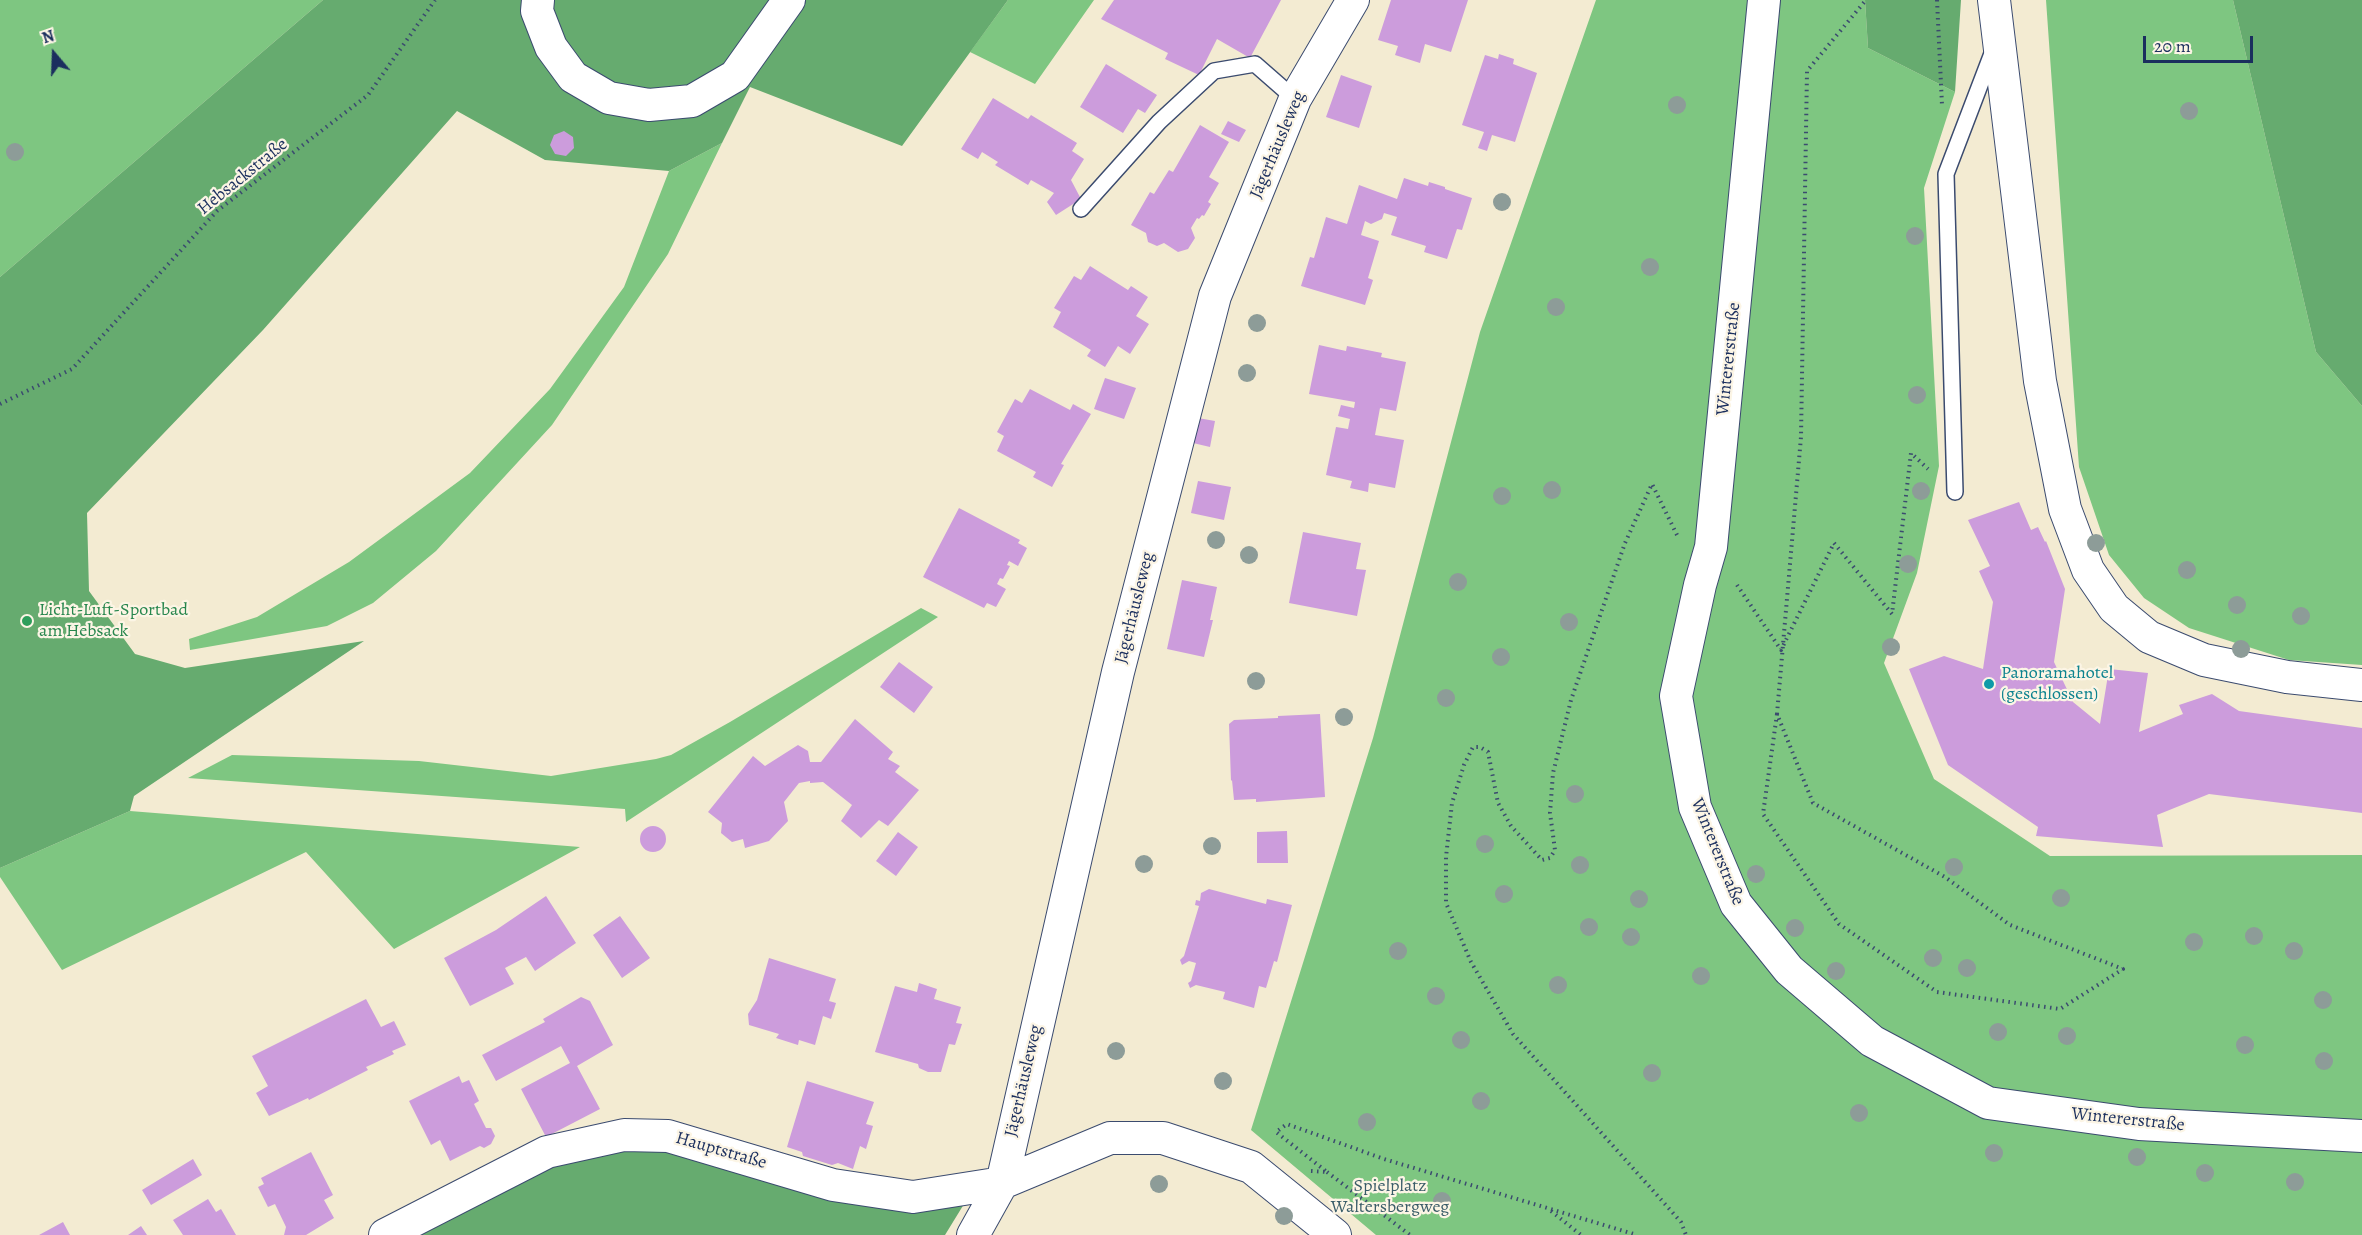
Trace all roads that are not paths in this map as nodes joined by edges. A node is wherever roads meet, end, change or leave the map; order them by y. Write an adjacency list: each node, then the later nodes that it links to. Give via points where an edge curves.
1 (538, 0): 2 (street, via 537,10 551,47 573,77 609,98 649,105 692,101 735,76)
2 (789, 0)
3 (1353, 0): 7 (street, Jägerhäusleweg)
4 (1764, 0): 11 (street, Wintererstraße, via 1711,547 1676,696 1695,807 1736,904 1790,970 1872,1041 1988,1103 2139,1124)
5 (1994, 0): 6 (street)
6 (1997, 39): 9 (lane, via 1946,174); 10 (street, via 2040,381 2065,509 2088,570 2114,608 2149,637 2204,660 2287,677)
7 (1295, 99): 8 (lane, via 1255,64 1214,71 1159,122); 12 (street, Jägerhäusleweg, via 1215,296 1118,672)
8 (1081, 209)
9 (1955, 492)
10 (2362, 685)
11 (2362, 1136)
12 (1002, 1182): 13 (street, Hauptstraße, via 913,1197 833,1185 668,1136 624,1135 547,1152); 14 (street, Jägerhäusleweg); 15 (street, Hauptstraße, via 1110,1138 1163,1138 1251,1167)
13 (385, 1235)
14 (973, 1235)
15 (1335, 1235)

